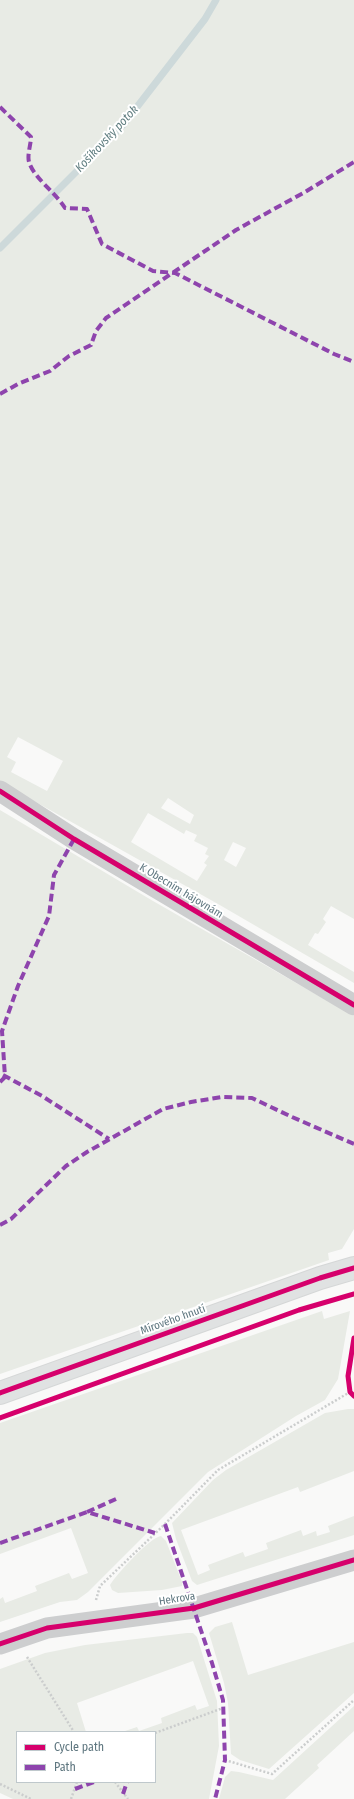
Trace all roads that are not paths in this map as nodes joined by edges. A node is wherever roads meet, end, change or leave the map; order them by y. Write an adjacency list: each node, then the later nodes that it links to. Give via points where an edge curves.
1 (0, 791): 2 (street, K Obecním hájovnám, via 74,839)
2 (354, 1005)
3 (354, 1268): 4 (main road, Mírového hnutí)
4 (0, 1393)
5 (354, 1560): 6 (street, Hekrova, via 194,1608 47,1628)
6 (0, 1644)

